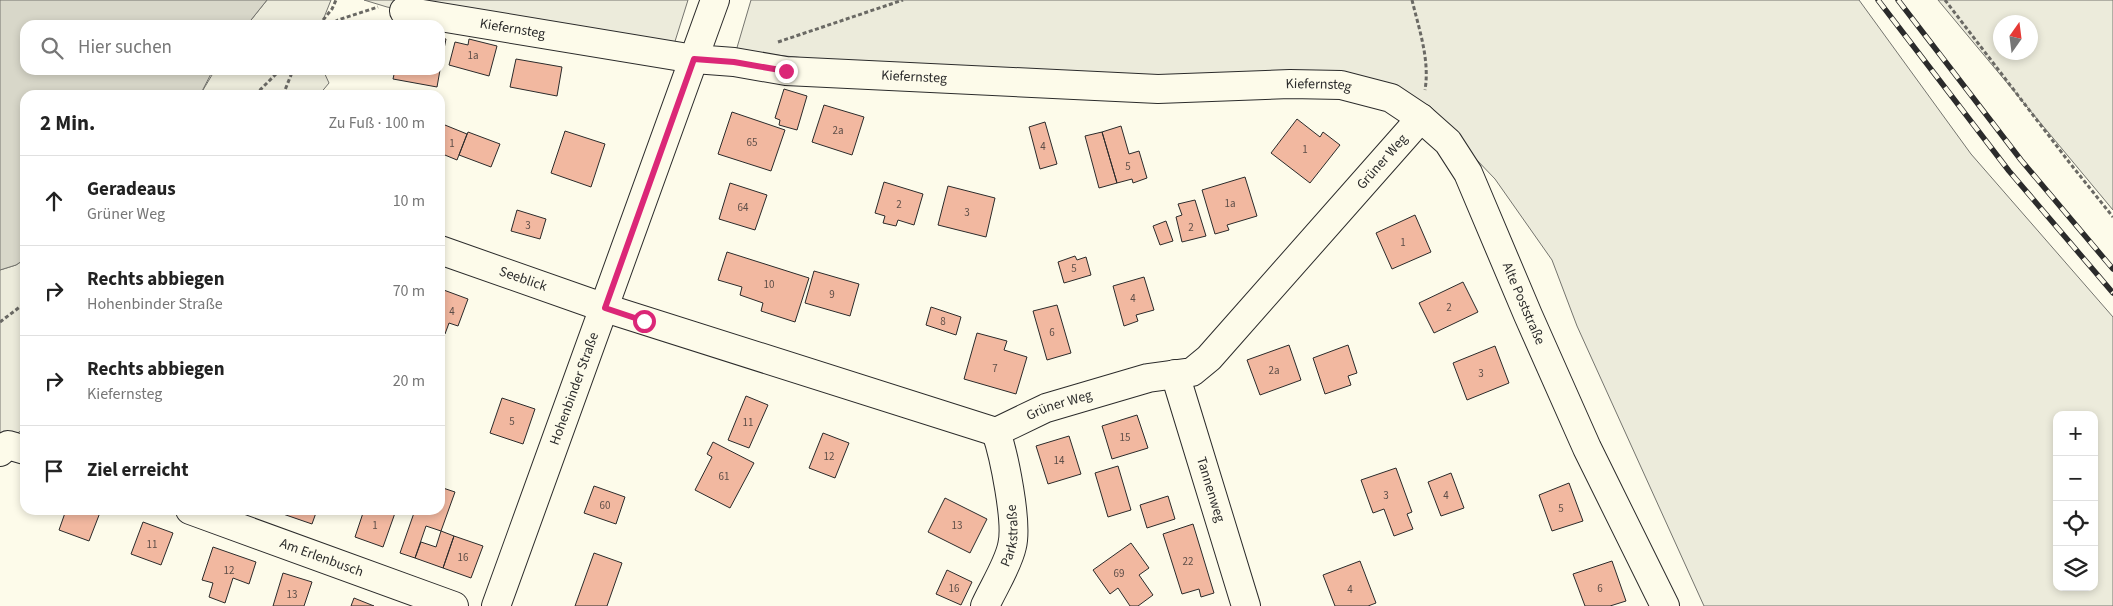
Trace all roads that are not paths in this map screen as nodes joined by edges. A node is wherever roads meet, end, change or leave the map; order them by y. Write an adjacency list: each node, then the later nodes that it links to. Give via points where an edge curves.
1 (715, 0): 3 (street, Hohenbinder Straße)
2 (404, 11): 3 (street, Kiefernsteg)
3 (694, 59): 4 (street, Kiefernsteg, via 786,71 1158,89 1341,85 1391,98); 6 (street, Hohenbinder Straße)
4 (1421, 118): 7 (street, Grüner Weg, via 1209,358 1192,372); 16 (street, Alte Poststraße, via 1448,142 1468,173 1587,448)
5 (445, 252): 6 (street, Seeblick)
6 (605, 308): 8 (street); 13 (street, Hohenbinder Straße)
7 (1175, 374): 8 (street, Grüner Weg, via 1148,378 1046,408); 15 (street, Tannenweg)
8 (996, 432): 14 (street, Parkstraße, via 1014,524 1012,546)
9 (20, 449): 10 (street, via 8,445)
10 (0, 452)
11 (204, 515): 12 (street, Am Erlenbusch)
12 (454, 606)
13 (496, 606)
14 (985, 606)
15 (1246, 606)
16 (1665, 606)

